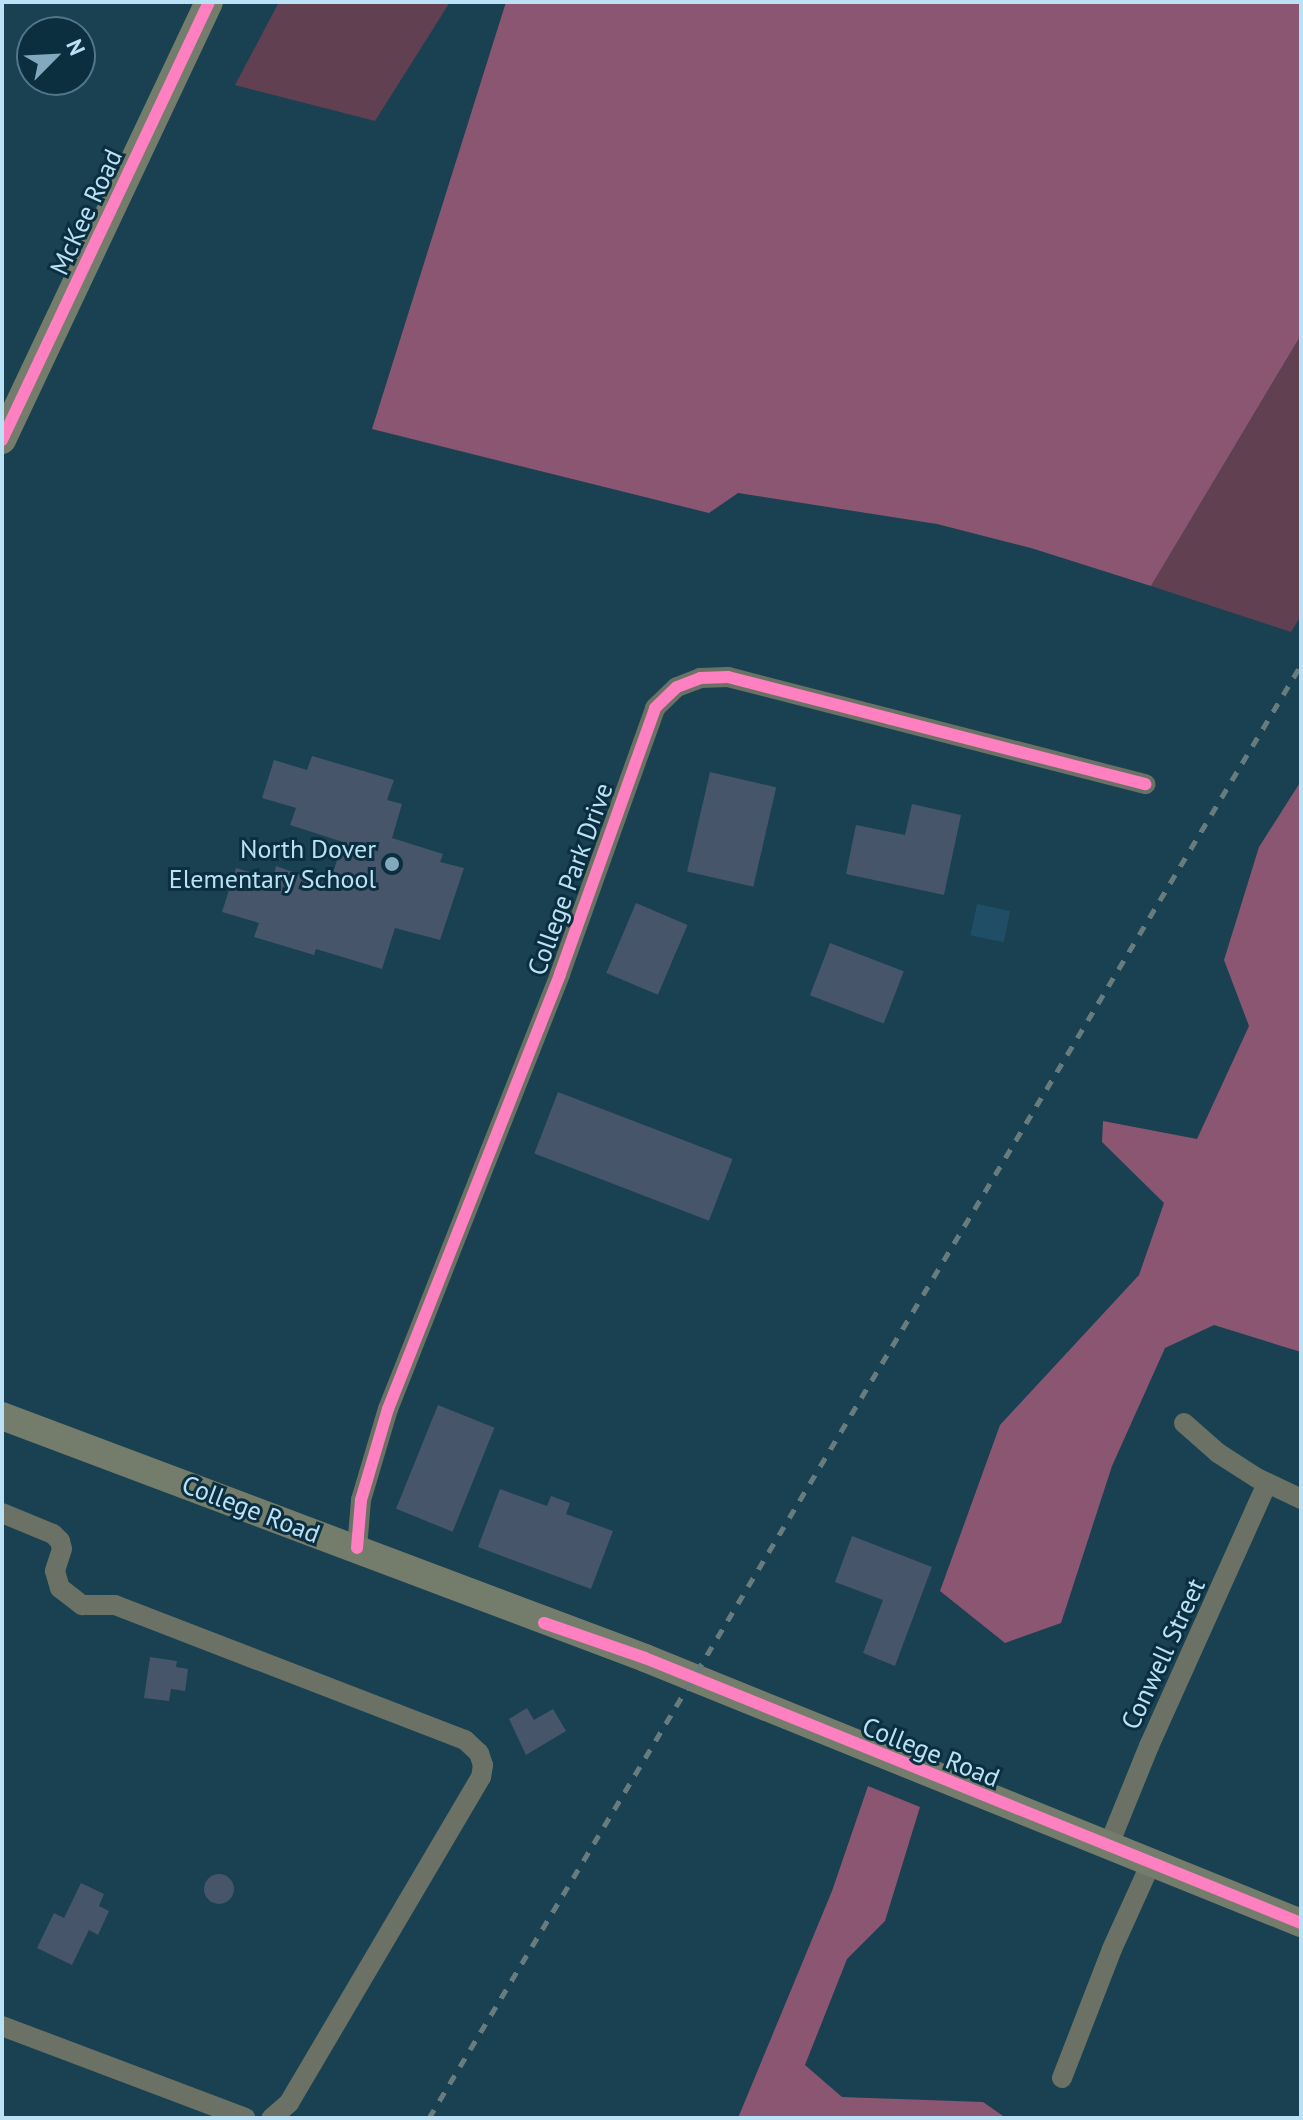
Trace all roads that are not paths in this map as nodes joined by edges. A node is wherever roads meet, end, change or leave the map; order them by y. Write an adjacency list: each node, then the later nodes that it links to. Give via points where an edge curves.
1 (209, 2): 2 (street, McKee Road)
2 (2, 440)
3 (1145, 784): 9 (street, College Park Drive, via 728,677 700,678 677,687 655,708 560,974 388,1409 361,1500)
4 (2, 1416): 9 (street, College Road)
5 (1184, 1423): 6 (street, via 1218,1453)
6 (1267, 1483): 7 (street); 10 (street, Conwell Street)
7 (1301, 1499)
8 (2, 1513): 16 (street, via 60,1541 55,1571 60,1588 82,1605 115,1605 465,1740 479,1753 483,1765 474,1790 289,2103)
9 (357, 1548): 10 (street, College Road)
10 (1108, 1847): 11 (street, College Road)
11 (1151, 1863): 12 (street, College Road); 14 (street)
12 (1301, 1923)
13 (2, 2026): 15 (street)
14 (1062, 2078)
15 (245, 2118)
16 (272, 2118)

